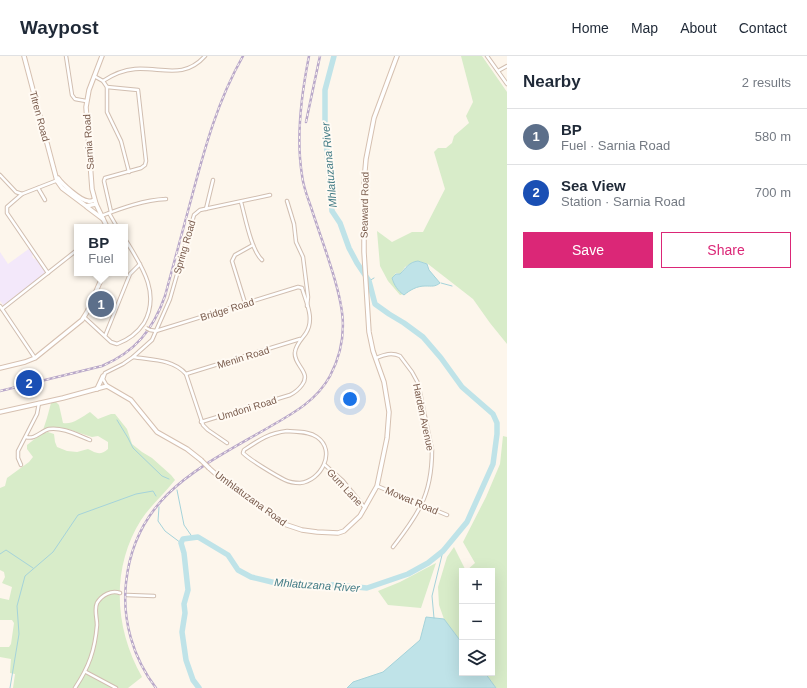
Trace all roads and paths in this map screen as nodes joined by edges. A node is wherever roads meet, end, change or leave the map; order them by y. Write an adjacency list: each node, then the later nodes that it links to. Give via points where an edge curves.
1 (24, 56): 16 (street, Titren Road)
2 (66, 56): 13 (street, via 72,94 75,99)
3 (102, 56): 9 (street, Sarnia Road)
4 (205, 56): 10 (street, via 195,65 182,71 133,69)
5 (397, 56): 50 (street, Seaward Road, via 374,118 366,159 364,252 368,319)
6 (486, 56): 8 (street)
7 (507, 66): 8 (street)
8 (498, 71): 11 (street)
9 (94, 76): 10 (street); 13 (street, Sarnia Road)
10 (103, 81): 12 (street)
11 (507, 84)
12 (107, 87): 14 (street, via 108,112 121,141); 14 (street, via 138,90 146,163 145,166)
13 (86, 101): 23 (street, Sarnia Road)
14 (129, 172): 29 (street, via 104,179)
15 (0, 175): 19 (street, via 16,192)
16 (58, 179): 18 (street); 23 (street, via 84,201); 27 (street, via 62,188)
17 (213, 180): 28 (street)
18 (38, 188): 19 (street); 22 (street)
19 (22, 194): 38 (street, via 7,207 7,213)
20 (270, 195): 25 (street, Spring Road)
21 (166, 199): 29 (street, via 153,200)
22 (45, 200)
23 (94, 200): 26 (street, Sarnia Road)
24 (287, 201): 41 (street, via 302,257)
25 (240, 202): 28 (street, Spring Road); 34 (street)
26 (96, 204): 27 (street); 30 (street, Sarnia Road)
27 (86, 206): 30 (street)
28 (206, 209): 45 (street, Spring Road, via 196,212 192,219 170,299)
29 (110, 213): 30 (street); 32 (street)
30 (102, 218): 31 (street, Sarnia Road)
31 (105, 224)
32 (116, 224)
33 (128, 245): 37 (street)
34 (253, 245): 36 (street); 40 (street, via 235,255 232,261)
35 (74, 252): 38 (street)
36 (262, 260)
37 (140, 264): 44 (street, via 148,280 151,298 150,308); 46 (street, via 130,274)
38 (48, 273): 42 (street)
39 (103, 276): 43 (street)
40 (245, 303): 41 (street, Bridge Road, via 298,287 302,288); 45 (street, Bridge Road)
41 (307, 307): 47 (street, via 309,326)
42 (1, 308): 49 (street)
43 (84, 317): 46 (street); 49 (street)
44 (142, 325): 45 (street, bridge); 46 (street, via 130,337 117,344)
45 (156, 331): 48 (street, via 152,340)
46 (105, 336)
47 (301, 339): 52 (street, Menin Road); 58 (street, Umdoni Road, via 295,355 304,372 305,381 300,388 293,393)
48 (133, 357): 52 (street, via 171,363); 53 (street)
49 (35, 358): 51 (street)
50 (376, 358): 64 (street, Umhlatuzana Road, via 384,382 389,412 387,438); 65 (street, Harden Avenue, via 388,354 400,356 418,383 432,450 432,461)
51 (0, 368)
52 (186, 374): 58 (street)
53 (103, 376): 54 (street); 55 (street)
54 (107, 386): 55 (street); 66 (street, Umhlatuzana Road, bridge, via 131,400 158,432 187,449 226,483 284,524 302,530 338,534 352,524)
55 (97, 390): 56 (street)
56 (39, 403): 57 (street); 59 (street, via 37,414)
57 (0, 412)
58 (201, 422): 61 (street, via 206,429)
59 (26, 437): 60 (street, via 32,438 46,430 55,429); 62 (street, via 18,452)
60 (90, 440)
61 (227, 443)
62 (20, 465)
63 (325, 465): 63 (street, via 314,478 295,483 285,480 243,451 273,433 305,433 316,437 322,443 326,454); 66 (street, Gum Lane, via 343,481)
64 (377, 486): 65 (street, Mowat Road); 66 (street, Umhlatuzana Road)
65 (421, 505): 67 (street, Mowat Road); 68 (street, Harden Avenue)
66 (365, 509)
67 (447, 515)
68 (393, 547)
69 (120, 593): 72 (street, via 110,592 97,604 95,644)
70 (127, 595): 71 (street)
71 (154, 596)
72 (86, 672): 73 (street); 74 (street)
73 (75, 688)
74 (116, 688)

